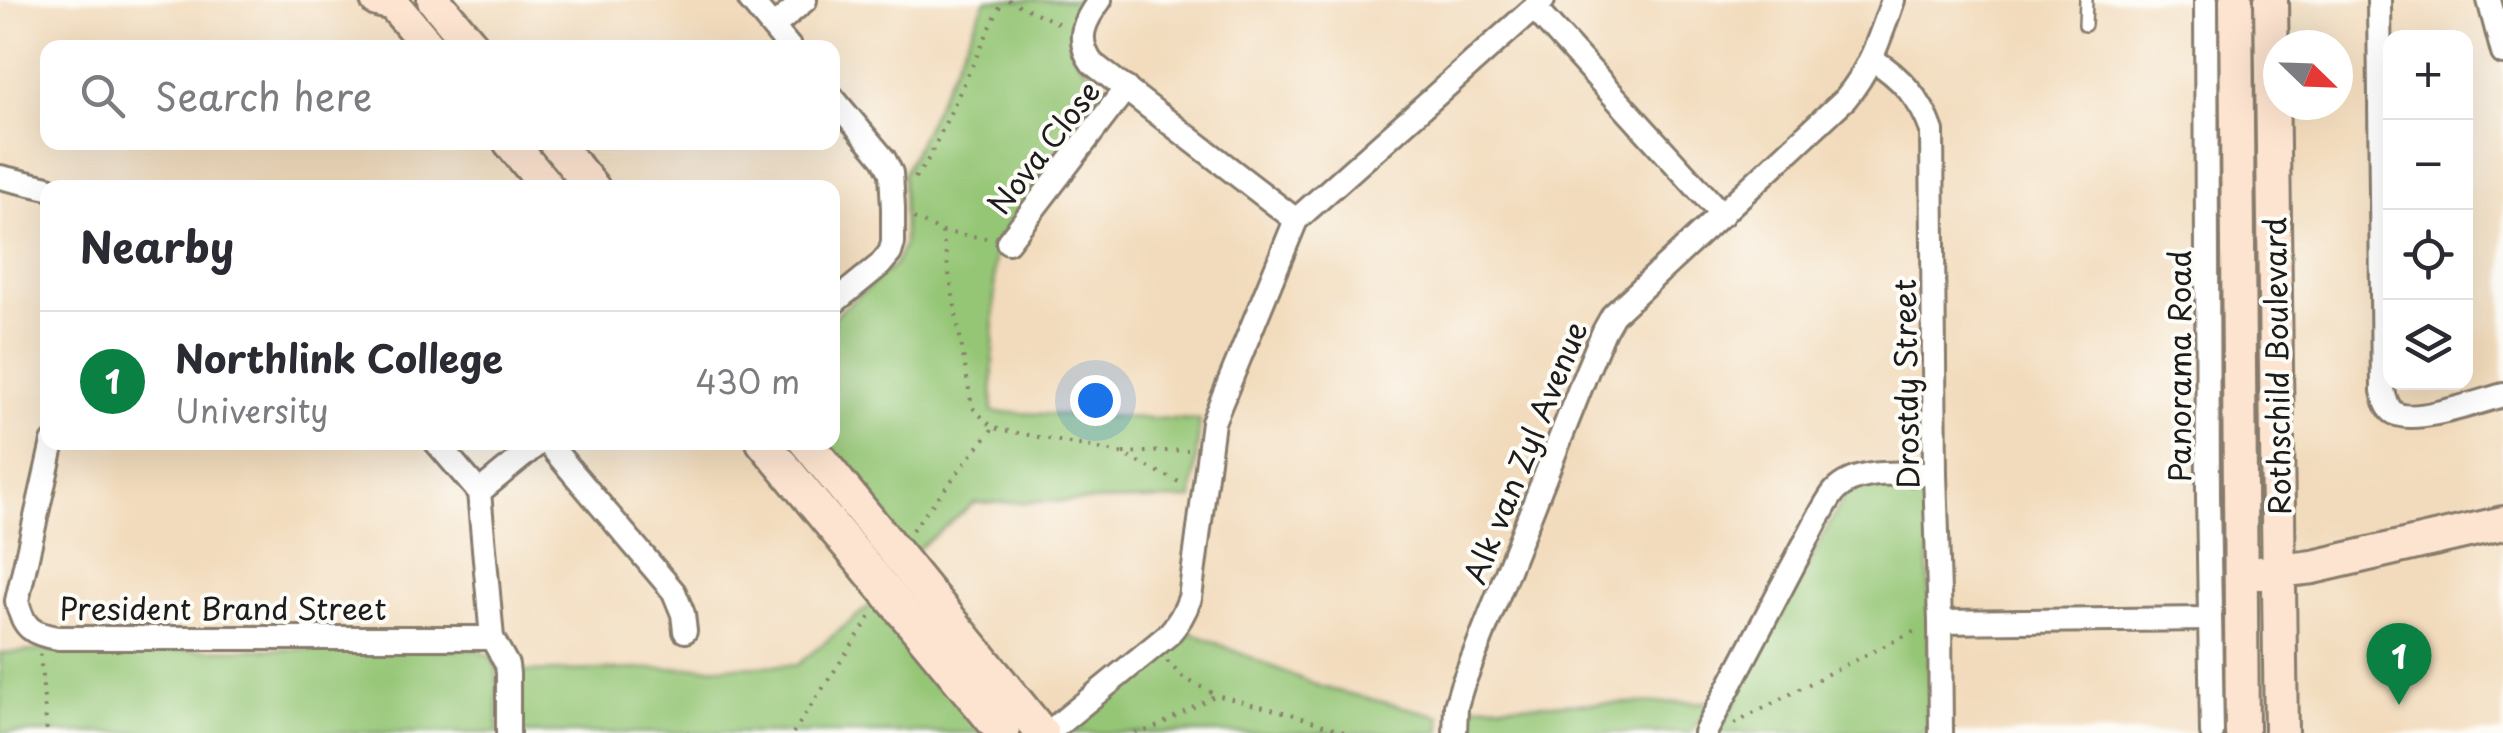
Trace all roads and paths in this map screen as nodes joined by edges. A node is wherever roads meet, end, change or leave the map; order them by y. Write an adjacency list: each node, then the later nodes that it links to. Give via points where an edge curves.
1 (434, 0): 19 (street)
2 (750, 0): 16 (street)
3 (805, 0): 16 (street)
4 (1005, 0): 17 (path); 31 (path, via 930,158)
5 (1100, 0): 17 (street)
6 (1893, 0): 22 (street, Alk van Zyl Avenue)
7 (2086, 0): 15 (lane)
8 (2206, 0): 52 (street, Panorama Road)
9 (2236, 0): 51 (street, Rothschild Boulevard)
10 (2271, 0): 50 (street, Rothschild Boulevard)
11 (2379, 0): 37 (street, via 2386,401 2396,415 2412,418)
12 (2490, 0): 21 (street)
13 (388, 1): 18 (street)
14 (1539, 4): 32 (street); 33 (street)
15 (2086, 25)
16 (773, 27): 20 (street)
17 (1082, 35): 23 (street, via 1092,62)
18 (423, 40)
19 (467, 40)
20 (784, 40)
21 (2503, 53)
22 (1872, 59): 32 (street, Alk van Zyl Avenue, via 1844,99); 46 (street, Drostdy Street, via 1909,88 1932,131)
23 (1126, 88): 33 (street); 35 (street, Nova Close)
24 (840, 107): 31 (street, via 884,159)
25 (517, 150): 28 (street)
26 (561, 150): 29 (street)
27 (0, 177): 30 (street)
28 (541, 180)
29 (586, 180)
30 (40, 186)
31 (894, 208): 34 (path); 36 (street, via 890,253)
32 (1722, 214): 66 (street, Alk van Zyl Avenue, via 1625,302 1604,331 1462,686)
33 (1296, 220): 38 (street, via 1220,402)
34 (942, 232): 35 (path); 45 (path, via 972,406 993,428)
35 (1008, 242)
36 (840, 298)
37 (2503, 395)
38 (1208, 449): 45 (path); 48 (street)
39 (51, 450): 55 (street, President Brand Street, via 16,601 24,624)
40 (443, 450): 47 (street)
41 (530, 450): 47 (street)
42 (555, 450): 54 (street, via 674,592)
43 (770, 450): 62 (street)
44 (813, 450): 63 (street)
45 (1120, 454): 48 (path)
46 (1935, 474): 53 (street, Drostdy Street); 67 (street, via 1873,475 1835,492)
47 (479, 492): 56 (street)
48 (1203, 494): 57 (street, via 1190,598 1179,623)
49 (2503, 523): 50 (street)
50 (2280, 572): 51 (street); 71 (street, Rothschild Boulevard)
51 (2241, 574): 70 (street, Rothschild Boulevard)
52 (2210, 618): 53 (street); 69 (street, Panorama Road)
53 (1940, 622): 59 (path, via 1904,634); 68 (street, Drostdy Street)
54 (685, 632)
55 (39, 635): 56 (street, President Brand Street); 60 (path)
56 (492, 638): 61 (street, via 507,665)
57 (1153, 647): 58 (path, via 1182,677); 63 (street)
58 (1216, 695): 64 (path); 65 (path)
59 (1733, 726)
60 (47, 733)
61 (508, 733)
62 (1003, 733)
63 (1045, 733)
64 (1134, 733)
65 (1347, 733)
66 (1455, 733)
67 (1704, 733)
68 (1941, 733)
69 (2212, 733)
70 (2242, 733)
71 (2281, 733)

